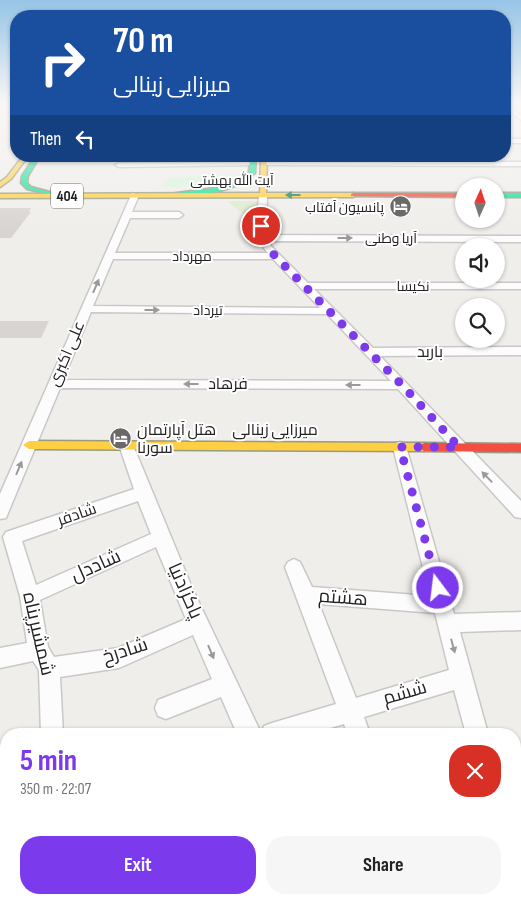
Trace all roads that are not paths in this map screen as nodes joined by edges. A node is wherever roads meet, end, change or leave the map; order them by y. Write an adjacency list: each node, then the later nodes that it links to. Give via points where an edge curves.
1 (21, 162): 9 (main road)
2 (34, 162): 17 (main road, via 24,182 29,188)
3 (202, 162): 8 (street)
4 (257, 162): 12 (main road, via 250,176 240,182)
5 (258, 162): 13 (main road)
6 (390, 162): 7 (street)
7 (521, 164)
8 (119, 165)
9 (0, 185)
10 (521, 194): 15 (main road)
11 (134, 195): 12 (main road, آیت الله بهشتی / 404); 17 (main road, آیت الله بهشتی / 404); 18 (street, علی‌ اکبری)
12 (165, 195): 13 (main road, آیت الله بهشتی / 404)
13 (263, 195): 14 (main road, آیت الله بهشتی / 404, one-way to 13); 20 (street)
14 (455, 195)
15 (505, 195)
16 (0, 196): 17 (main road, آیت الله بهشتی / 404)
17 (58, 196)
18 (126, 215): 19 (street); 22 (street, علی‌ اکبری)
19 (179, 215)
20 (262, 238): 21 (street, آریا وطنی, one-way to 21); 23 (street)
21 (521, 239)
22 (109, 256): 23 (street, مهرداد); 26 (street, علی‌ اکبری, one-way to 22)
23 (275, 256): 24 (street)
24 (306, 286): 25 (street, نکیسا); 27 (street)
25 (521, 286)
26 (86, 309): 27 (street, تیرداد, one-way to 27); 30 (street, علی‌ اکبری)
27 (329, 311): 29 (street)
28 (521, 351): 29 (street, باربد)
29 (369, 352): 31 (street)
30 (54, 384): 31 (street, فرهاد, one-way to 30); 32 (street, علی‌ اکبری)
31 (402, 385): 35 (street)
32 (30, 445): 33 (main road, میرزایی زینالی); 39 (street, علی‌ اکبری, one-way to 32)
33 (126, 445): 34 (main road, میرزایی زینالی); 37 (street, پاکزادنیا)
34 (400, 447): 35 (main road, میرزایی زینالی); 45 (street)
35 (459, 447): 36 (main road, میرزایی زینالی); 38 (street, one-way to 35)
36 (521, 448)
37 (142, 493): 40 (street, شادفر); 41 (street, پاکزادنیا)
38 (521, 512)
39 (0, 513)
40 (12, 537): 44 (street, شمشیرپناه)
41 (161, 537): 44 (street, شاددل); 47 (street, پاکزادنیا)
42 (294, 567): 43 (street)
43 (306, 595): 45 (street, هشتم); 54 (street, هشتم)
44 (30, 596): 48 (street, شمشیرپناه)
45 (445, 614): 46 (street, هشتم); 51 (street, one-way to 51)
46 (521, 621)
47 (199, 623): 50 (street, شادرخ, via 119,658); 52 (street, پاکزادنیا, one-way to 52)
48 (38, 650): 49 (street); 50 (street, شمشیرپناه)
49 (0, 658)
50 (48, 668): 55 (street, شمشیرپناه)
51 (462, 677): 54 (street, ششم); 59 (street)
52 (225, 685): 53 (street); 56 (street, پاکزادنیا)
53 (166, 708)
54 (348, 709): 57 (street); 58 (street, هشتم)
55 (52, 728)
56 (246, 728)
57 (290, 728)
58 (357, 728)
59 (475, 728)

